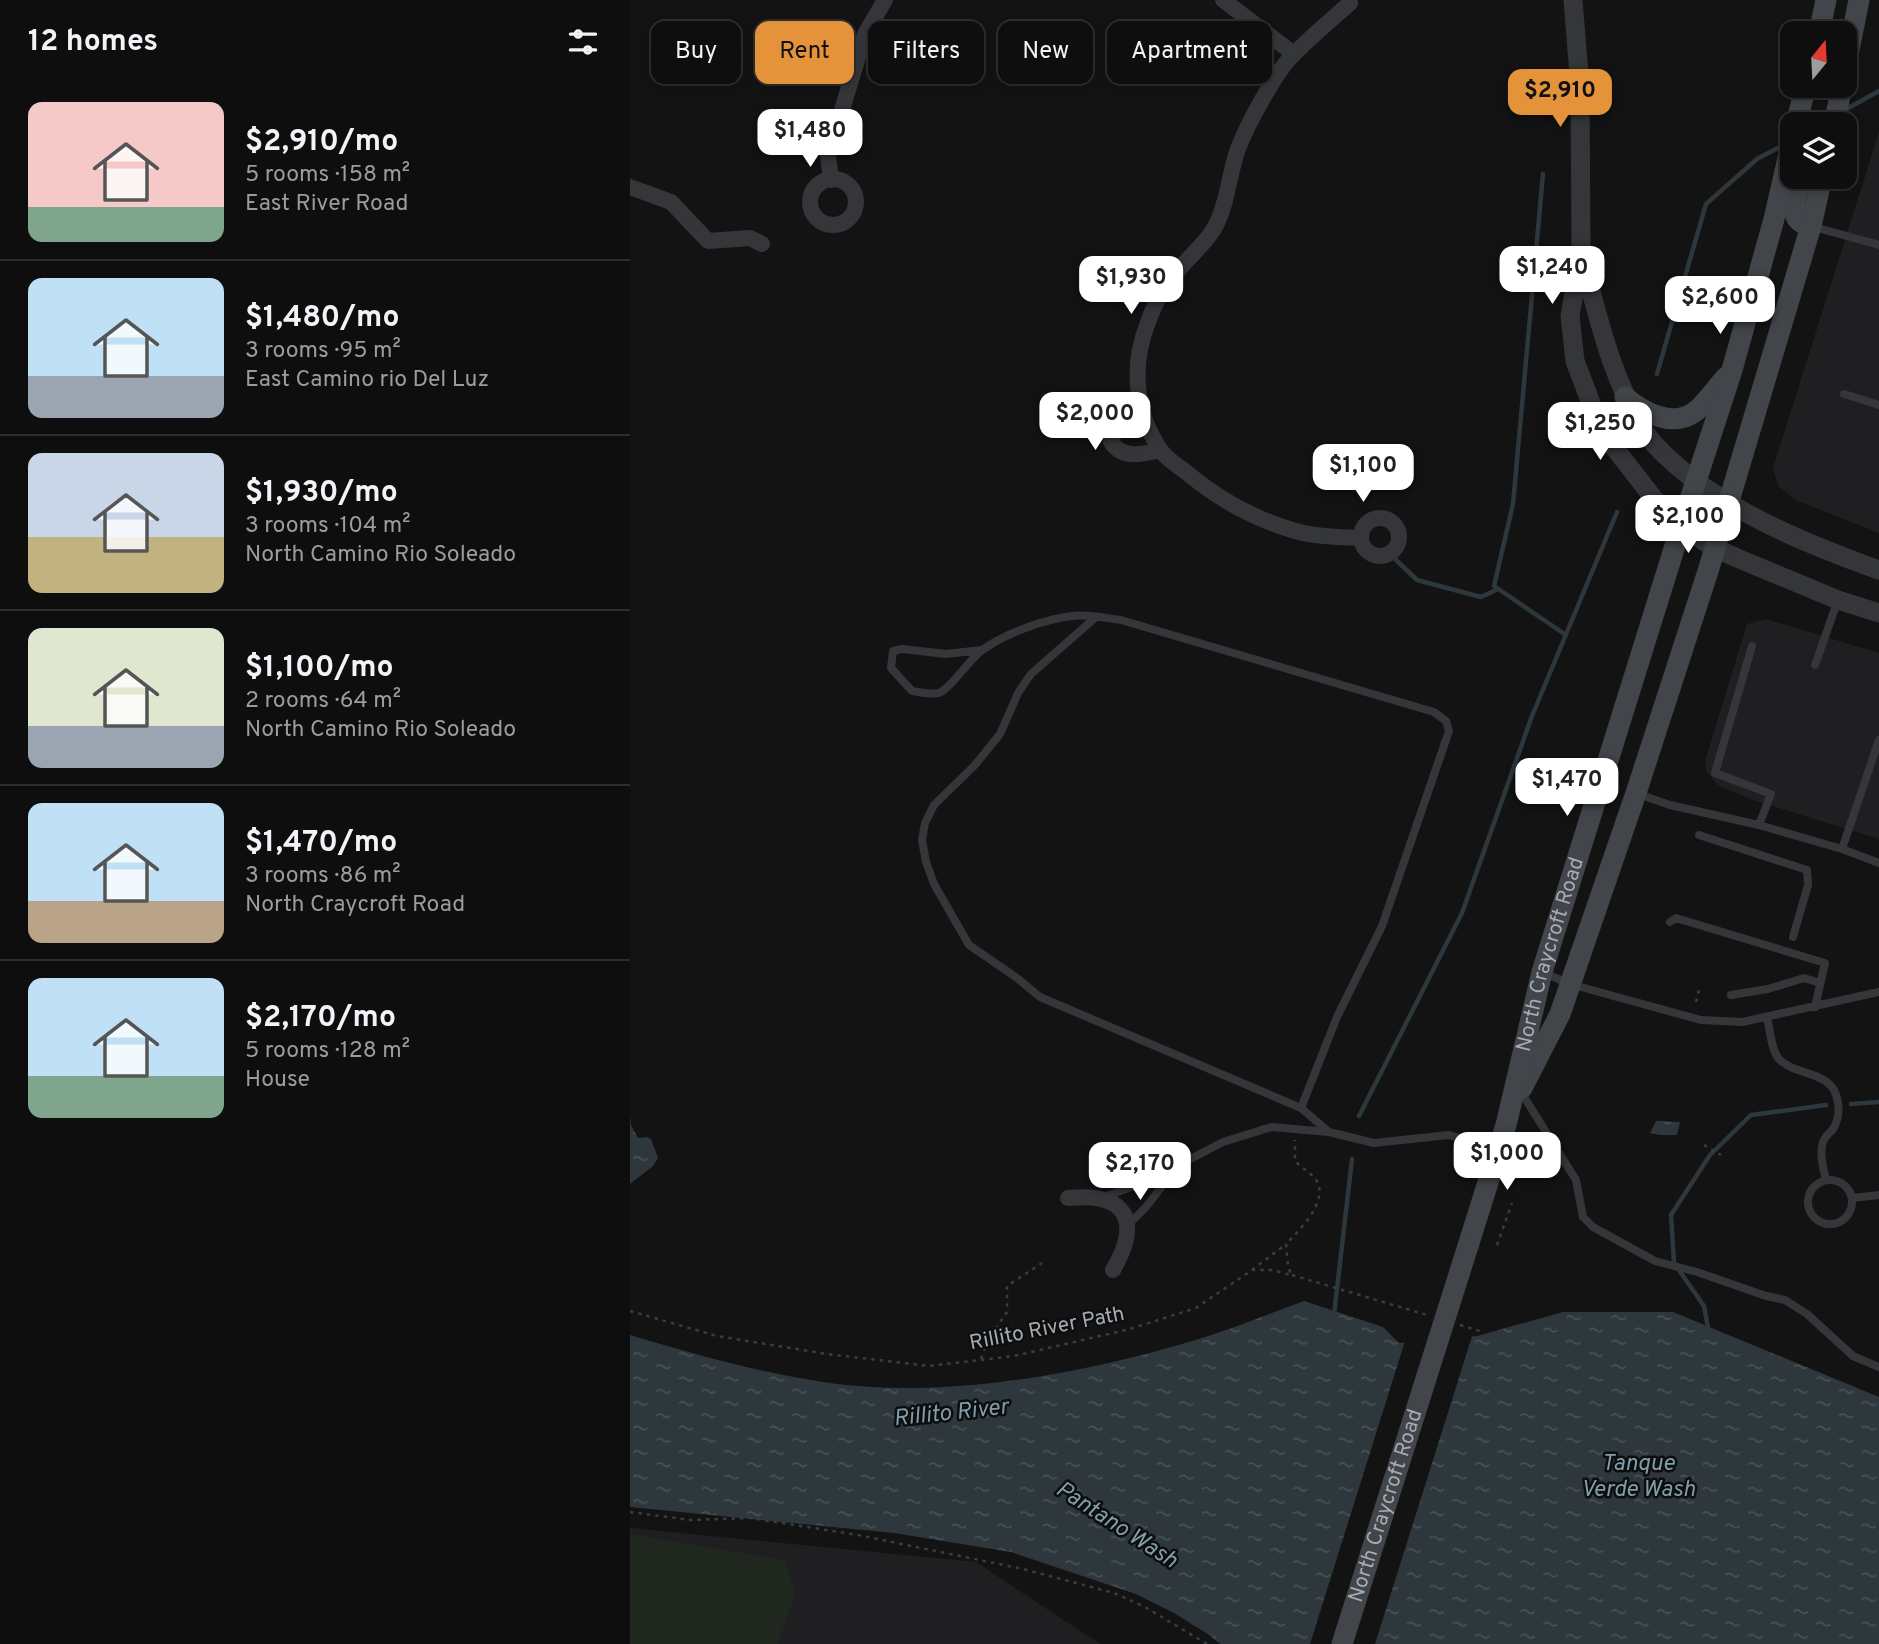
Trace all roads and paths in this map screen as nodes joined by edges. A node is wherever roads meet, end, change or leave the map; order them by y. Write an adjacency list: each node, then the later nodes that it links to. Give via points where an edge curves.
1 (885, 0): 12 (street, via 865,34 828,156)
2 (1223, 0): 11 (street)
3 (1573, 0): 20 (street, via 1580,87)
4 (1826, 0): 8 (main road)
5 (1848, 0): 9 (main road)
6 (1859, 0): 10 (main road)
7 (1356, 1): 11 (street)
8 (1822, 21)
9 (1852, 21)
10 (1855, 21)
11 (1294, 54): 24 (street, via 1244,131 1216,225 1156,303 1138,354)
12 (831, 180)
13 (630, 187): 18 (street, via 671,202 708,241 750,238)
14 (1787, 189): 21 (main road, North Craycroft Road)
15 (1794, 189): 17 (main road, via 1795,218)
16 (1819, 189): 17 (main road, North Craycroft Road)
17 (1811, 226): 19 (lane); 28 (main road, North Craycroft Road)
18 (762, 244)
19 (1879, 244)
20 (1581, 252): 23 (street); 29 (street, via 1570,316 1575,361 1602,432)
21 (1732, 370): 23 (main road, via 1696,411 1686,415 1662,418); 27 (main road, North Craycroft Road)
22 (1844, 394): 25 (lane)
23 (1625, 397): 27 (street, via 1649,438)
24 (1140, 400): 26 (street, via 1151,436); 26 (street, via 1118,423 1111,442 1116,449 1136,455)
25 (1879, 405)
26 (1161, 450): 30 (street, via 1212,494 1248,514 1294,531)
27 (1697, 483): 28 (street); 29 (main road, North Craycroft Road)
28 (1727, 503): 31 (main road, North Craycroft Road); 32 (street)
29 (1682, 528): 31 (street); 47 (main road, North Craycroft Road)
30 (1361, 538)
31 (1715, 548): 33 (street); 40 (main road, North Craycroft Road)
32 (1879, 570)
33 (1838, 600): 34 (street); 38 (lane)
34 (1879, 613)
35 (1096, 617): 37 (lane, via 1074,615 1043,622); 57 (lane, via 1031,674 1000,734 934,805 922,840 934,884 969,945 1040,997); 57 (lane, via 1121,620 1434,712 1446,721 1449,731 1382,926 1337,1017)
36 (1752, 646): 41 (lane, via 1715,773 1770,794)
37 (982, 650): 37 (lane, via 938,693 912,691 891,668 893,651 902,649 946,654)
38 (1815, 665)
39 (1879, 740): 43 (lane)
40 (1636, 793): 41 (lane); 49 (main road, North Craycroft Road)
41 (1759, 825): 43 (lane)
42 (1699, 835): 46 (lane, via 1807,870 1808,885)
43 (1842, 849): 44 (lane)
44 (1879, 863)
45 (1670, 922): 48 (lane, via 1676,918 1825,963)
46 (1793, 937)
47 (1542, 972): 49 (lane); 58 (main road, North Craycroft Road)
48 (1820, 983): 52 (lane, via 1804,978); 54 (lane)
49 (1570, 984): 55 (lane, via 1692,1019 1742,1022); 56 (main road, North Craycroft Road)
50 (1700, 986): 53 (path)
51 (1879, 992): 54 (lane)
52 (1731, 995)
53 (1696, 1002)
54 (1815, 1007): 55 (lane)
55 (1767, 1017): 65 (lane, via 1779,1060 1830,1084 1834,1091 1839,1107 1834,1127 1823,1141)
56 (1521, 1092): 58 (main road, North Craycroft Road); 81 (lane, via 1576,1180 1583,1217 1593,1227 1655,1261 1785,1300 1853,1356)
57 (1301, 1108): 60 (lane)
58 (1506, 1125): 62 (main road, North Craycroft Road)
59 (1297, 1129): 60 (lane); 64 (lane, via 1271,1127 1246,1133); 72 (path, Rillito River Path, via 1295,1161 1316,1179 1320,1194 1304,1226)
60 (1329, 1132): 62 (lane, via 1374,1143 1449,1135)
61 (1704, 1145): 63 (path)
62 (1498, 1149): 84 (main road, North Craycroft Road, bridge)
63 (1721, 1154)
64 (1179, 1165): 68 (lane); 71 (lane)
65 (1826, 1180): 69 (lane, via 1846,1186); 69 (lane, via 1814,1187 1808,1201 1819,1220 1841,1221 1850,1211)
66 (1879, 1195): 69 (lane)
67 (1068, 1198): 68 (street)
68 (1101, 1198): 71 (street, via 1116,1203)
69 (1852, 1198)
70 (1512, 1203): 73 (path)
71 (1128, 1225): 75 (street)
72 (1286, 1244): 76 (path, Rillito River Path); 77 (path)
73 (1497, 1245)
74 (1042, 1263): 80 (path, via 1007,1286 1007,1312)
75 (1114, 1270)
76 (1252, 1270): 77 (path); 80 (path, Rillito River Path, via 1196,1308 1130,1329)
77 (1294, 1276): 78 (path)
78 (1387, 1303)
79 (630, 1311): 80 (path, Rillito River Path, via 717,1336 827,1354 929,1366)
80 (980, 1360)
81 (1879, 1367)
82 (630, 1512): 83 (path, via 690,1520 750,1518 1023,1569 1114,1593)
83 (1207, 1644)
84 (1342, 1644)

